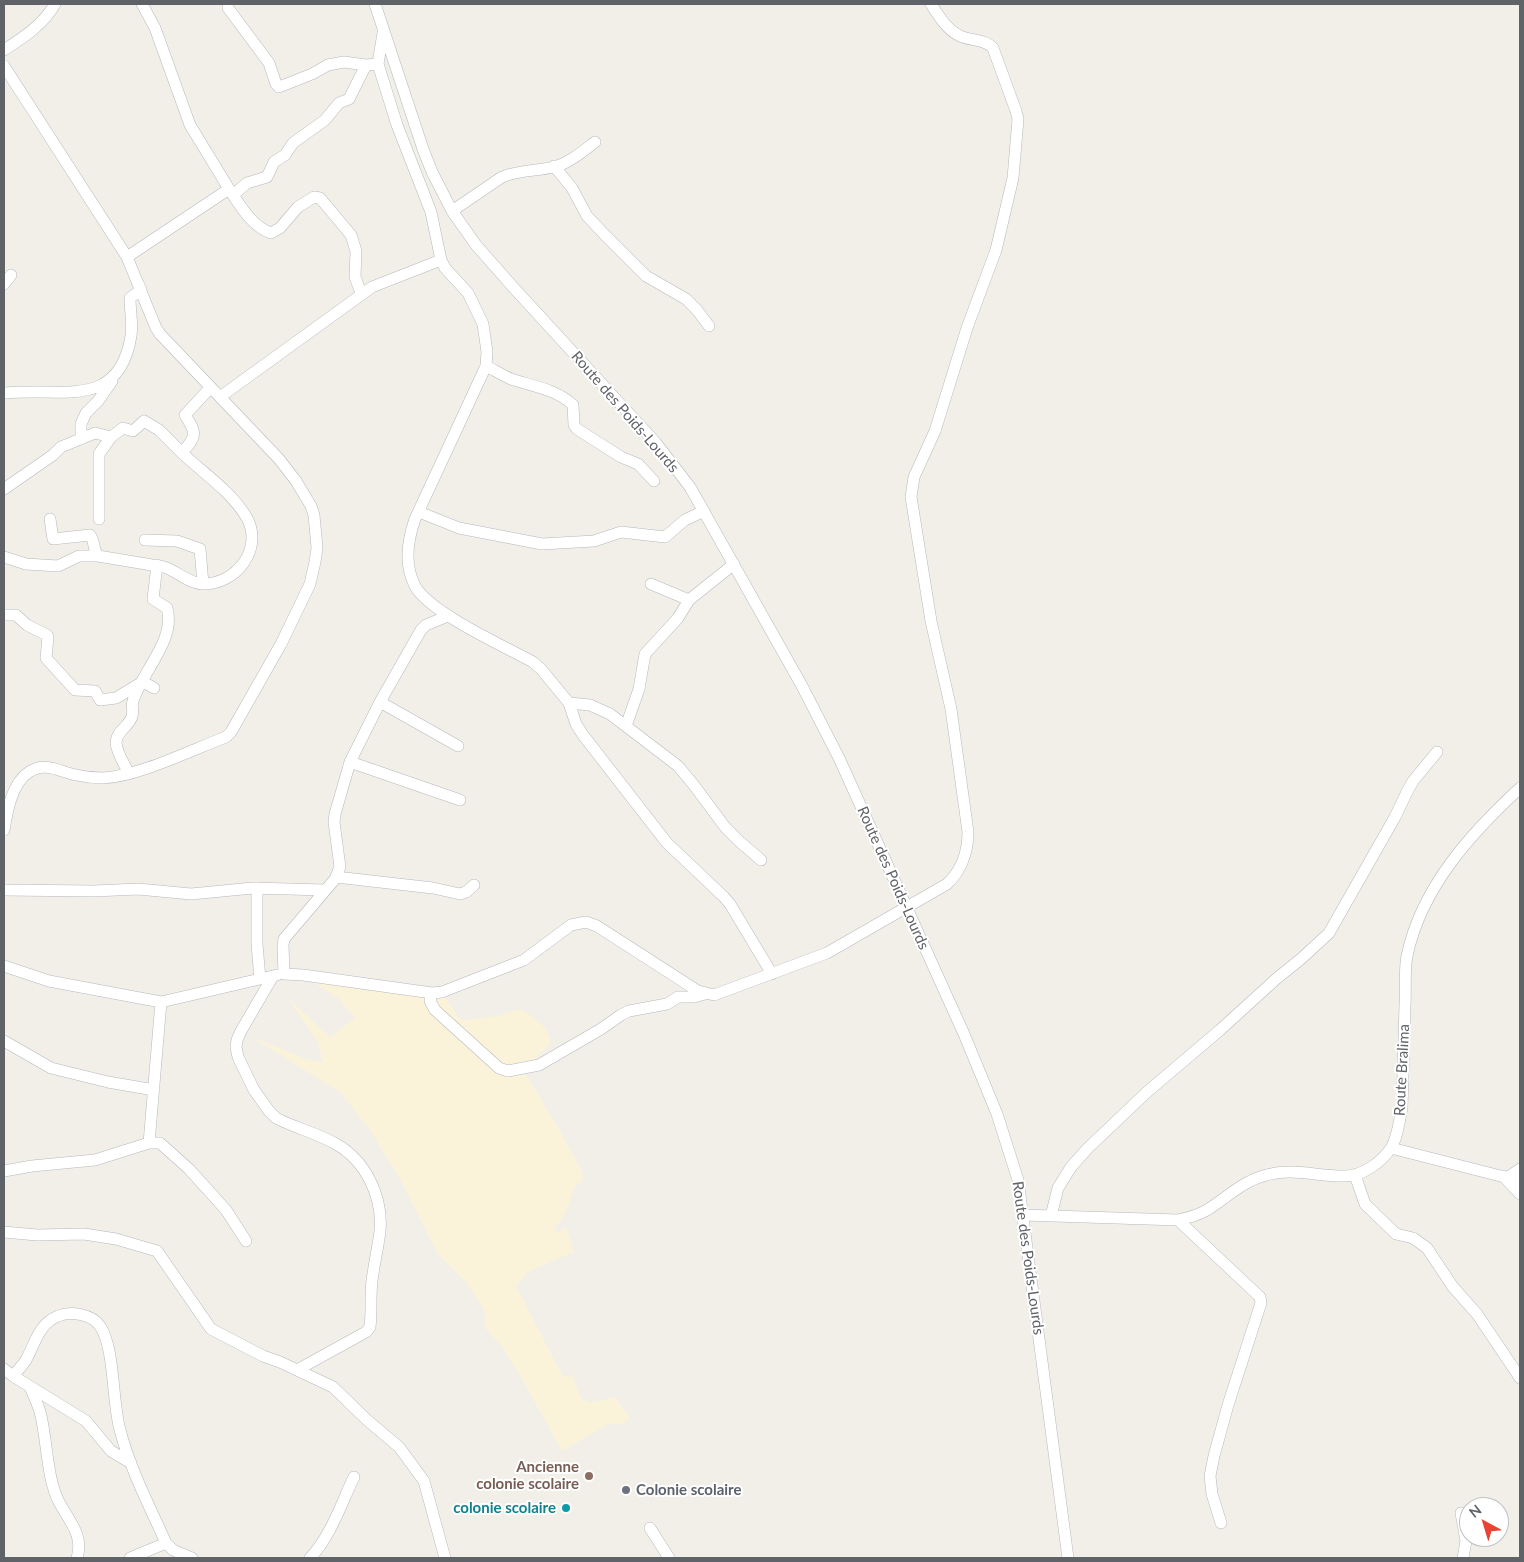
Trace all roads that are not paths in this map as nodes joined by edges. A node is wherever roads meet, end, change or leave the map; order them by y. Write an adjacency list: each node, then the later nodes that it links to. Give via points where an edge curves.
1 (55, 4): 7 (street, via 27,35)
2 (142, 4): 12 (street, via 155,28 194,134)
3 (375, 4): 6 (street, Route des Poids-Lourds)
4 (930, 4): 61 (street, via 956,34 993,48 1018,120 1013,178 996,250 967,328 935,431 912,488 925,586 956,738 968,843 966,855 952,880)
5 (228, 8): 8 (street, via 269,63 279,87 328,65 344,62)
6 (383, 31): 8 (street); 13 (street, Route des Poids-Lourds, via 432,172)
7 (4, 50)
8 (372, 65): 12 (street, via 348,100 338,104 325,120 293,143 285,155 274,162 267,177); 15 (street, via 431,212)
9 (4, 66): 14 (street)
10 (595, 142): 11 (street, via 573,158)
11 (554, 166): 13 (street, via 502,177); 18 (street, via 572,188 587,216 604,234 652,280 686,299)
12 (231, 192): 14 (street); 17 (street, via 251,220 271,233 280,228 298,207 314,197 320,198 352,235 356,251 355,277)
13 (452, 211): 29 (street, Route des Poids-Lourds, via 513,288 656,443)
14 (127, 257): 16 (street)
15 (441, 260): 17 (street, via 381,282); 19 (street, via 468,293 483,324)
16 (136, 278): 20 (street, via 141,290 130,298 131,336); 21 (street, via 156,328)
17 (362, 293): 23 (street)
18 (709, 326)
19 (486, 366): 27 (street, via 566,399 572,405 577,429 638,464); 30 (street)
20 (115, 377): 22 (street, via 79,392); 25 (street, via 86,413 81,424)
21 (210, 388): 23 (street); 26 (street, via 185,415 194,430 194,438)
22 (6, 393)
23 (220, 397): 51 (street, via 290,472 311,506 316,523 317,548 310,584 273,660 231,732 226,737)
24 (111, 437): 25 (street, via 98,432); 26 (street, via 124,428 133,430 146,421); 32 (street, via 99,454)
25 (81, 439): 28 (street, via 61,447)
26 (182, 453): 38 (street, via 225,492 250,526 252,547 241,568 225,579)
27 (654, 481)
28 (4, 490)
29 (704, 511): 30 (street, via 685,520 665,537 621,532 594,541 542,544 460,528); 36 (street, Route des Poids-Lourds)
30 (418, 512): 42 (street, via 408,543 412,580 422,595)
31 (50, 519): 34 (street, via 53,539 90,535)
32 (99, 519)
33 (145, 540): 38 (street, via 177,541 200,549)
34 (98, 556): 35 (street, via 80,556 58,566 26,564); 37 (street)
35 (4, 557)
36 (734, 564): 40 (street); 61 (street, Route des Poids-Lourds, via 839,758)
37 (157, 565): 38 (street); 43 (street, via 152,599 167,608 169,620 163,644)
38 (203, 584)
39 (652, 584): 40 (street)
40 (689, 600): 47 (street, via 678,618 646,654 639,689)
41 (4, 615): 43 (street, via 16,615 47,635 46,658 75,690 95,691 100,700 116,698)
42 (448, 616): 45 (street, via 421,630); 46 (street, via 533,662)
43 (141, 683): 44 (street); 51 (street, via 133,701 133,716 116,740)
44 (154, 688)
45 (380, 702): 48 (street); 50 (street)
46 (568, 703): 47 (street, via 600,708); 63 (street, via 576,724 597,754 667,843 724,897)
47 (626, 726): 55 (street, via 678,766 725,826)
48 (458, 746)
49 (1437, 752): 80 (street, via 1413,781 1329,933 1154,1085 1088,1148 1058,1188)
50 (350, 762): 53 (street); 56 (street, via 334,822 340,867)
51 (129, 774): 54 (street, via 85,777 45,766 37,768 16,787)
52 (1520, 788): 72 (street, Route Bralima, via 1463,848 1433,889 1416,923 1407,958 1402,1108)
53 (460, 800)
54 (4, 830)
55 (761, 860)
56 (336, 877): 57 (street, via 460,894); 60 (street)
57 (474, 885)
58 (257, 888): 59 (street, via 191,894 138,889); 60 (street); 65 (street)
59 (4, 890)
60 (325, 890): 64 (street, via 284,939)
61 (906, 907): 63 (street, via 842,946); 79 (street, Route des Poids-Lourds, via 997,1114 1018,1180)
62 (4, 966): 68 (street, via 49,981)
63 (772, 974): 67 (street, via 714,995)
64 (279, 975): 65 (street); 66 (street, via 303,975); 84 (street, via 237,1040 238,1057 254,1090 276,1118 337,1144 362,1165 374,1189 380,1216 370,1327)
65 (260, 979): 68 (street)
66 (432, 993): 67 (street, via 524,960 571,925 586,922); 67 (street, via 430,1001 435,1010 499,1068 508,1070 539,1065 629,1011 666,1004 678,997)
67 (705, 994)
68 (161, 1002): 70 (street)
69 (4, 1041): 70 (street, via 51,1068)
70 (154, 1090): 71 (street)
71 (149, 1143): 74 (street, via 95,1160); 83 (street, via 160,1143 189,1169 226,1210)
72 (1391, 1148): 75 (street, Route Bralima, via 1378,1162); 76 (street)
73 (1520, 1169): 76 (street)
74 (4, 1171)
75 (1355, 1175): 81 (street, Route Bralima, via 1345,1177 1293,1171 1260,1176 1205,1211); 86 (street, via 1364,1204 1396,1234 1413,1238 1427,1248)
76 (1505, 1176): 77 (street); 78 (street)
77 (1520, 1181)
78 (1520, 1194)
79 (1024, 1214): 80 (street, Route Bralima); 99 (street, Route des Poids-Lourds)
80 (1051, 1216): 81 (street, Route Bralima)
81 (1178, 1220): 90 (street, via 1260,1297 1210,1476)
82 (4, 1232): 84 (street, via 84,1234 154,1250 211,1329)
83 (246, 1241)
84 (298, 1370): 97 (street, via 333,1387 405,1454 424,1481)
85 (9, 1372): 87 (street); 88 (street, via 27,1358 37,1334 53,1319 65,1314 79,1314 99,1323 109,1352 118,1423)
86 (1520, 1378)
87 (30, 1387): 88 (street, via 86,1422 111,1451); 93 (street, via 40,1413 56,1493 77,1532 80,1544)
88 (131, 1463): 92 (street)
89 (354, 1476): 96 (street, via 333,1523)
90 (1221, 1523)
91 (650, 1528): 98 (street)
92 (166, 1543): 94 (street); 95 (street, via 173,1550)
93 (77, 1558)
94 (130, 1558)
95 (192, 1558)
96 (310, 1558)
97 (445, 1558)
98 (669, 1558)
99 (1068, 1558)

